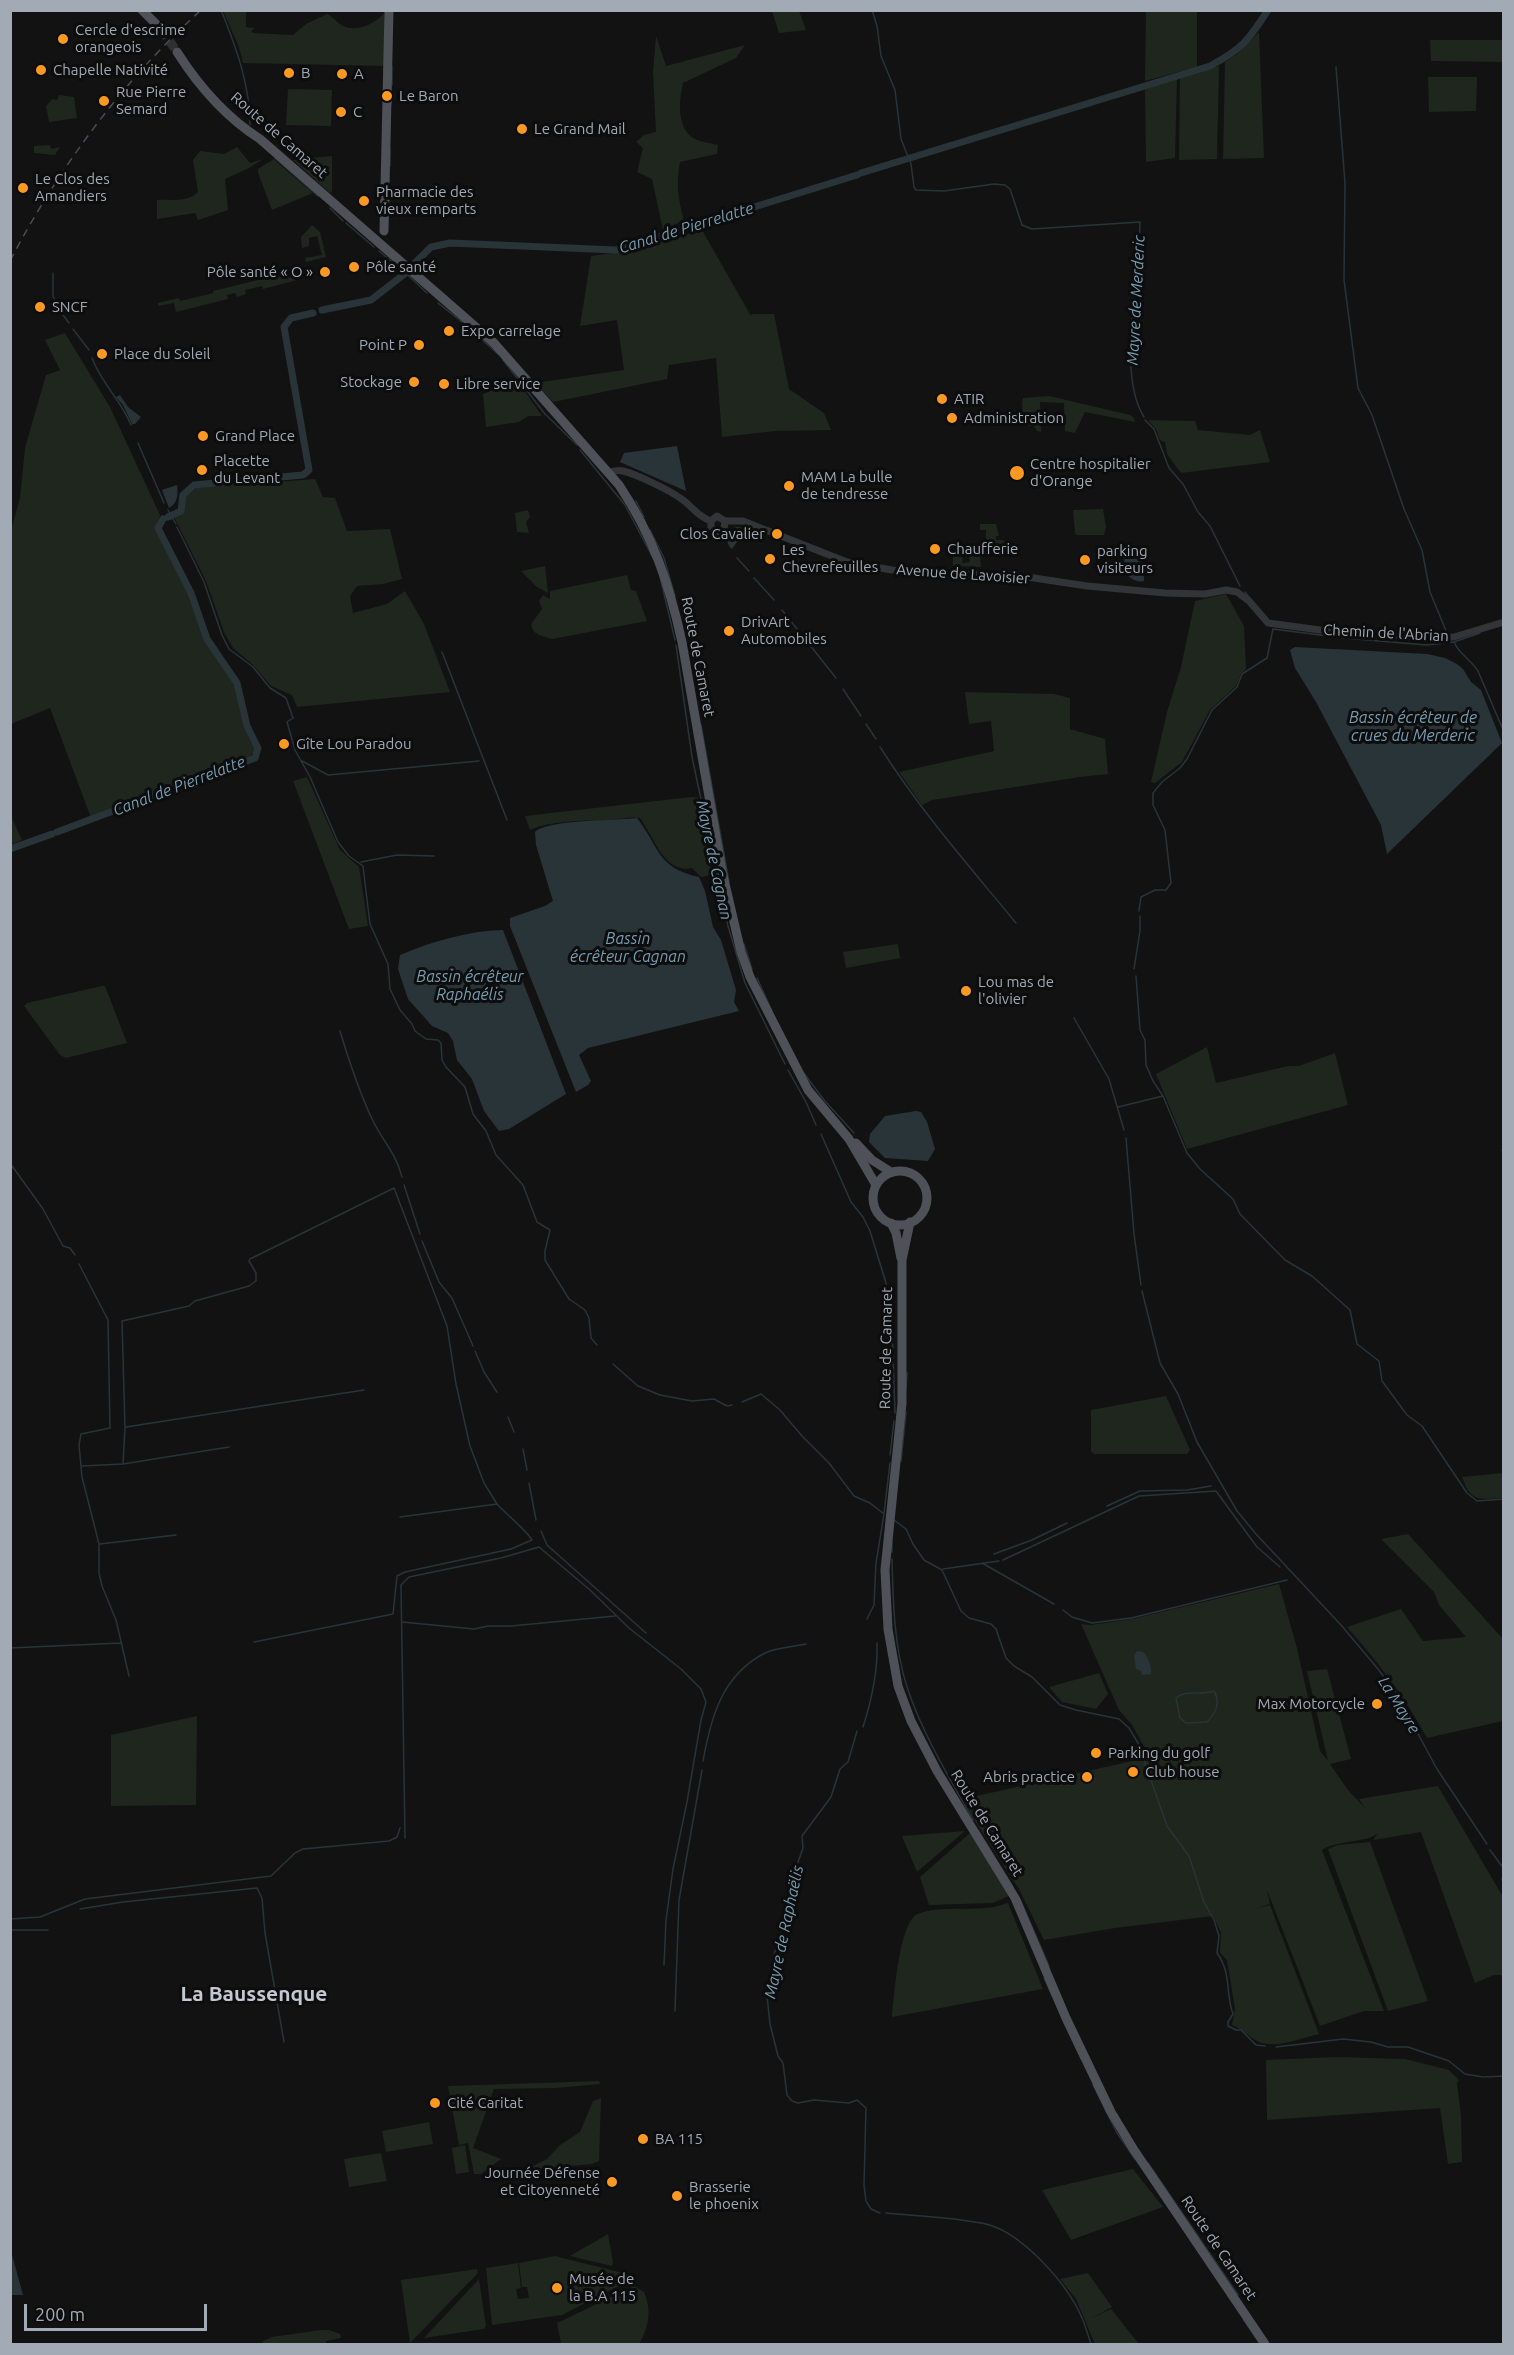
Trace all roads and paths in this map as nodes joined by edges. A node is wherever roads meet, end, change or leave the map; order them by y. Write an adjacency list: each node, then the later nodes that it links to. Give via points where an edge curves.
1 (142, 10): 3 (main road)
2 (389, 10): 5 (main road)
3 (162, 30)
4 (177, 52): 5 (main road, Route de Camaret, via 239,124)
5 (379, 236): 6 (main road, Route de Camaret, via 494,343)
6 (609, 473): 7 (street, Avenue de Lavoisier, via 623,471 641,479 680,498 697,515); 11 (main road, Route de Camaret, via 640,520 666,579 682,642 728,900 750,977 808,1090)
7 (711, 520): 8 (street, Avenue de Lavoisier, via 719,516); 8 (street, Avenue de Lavoisier, via 711,528 717,532 724,529)
8 (725, 521): 10 (street, Avenue de Lavoisier, via 743,521 847,562 892,570 1014,575 1165,593 1237,592)
9 (1503, 622): 10 (street, Chemin de l'Abrian, via 1454,637 1432,638)
10 (1269, 623)
11 (849, 1139): 12 (main road, Route de Camaret); 13 (main road, Route de Camaret)
12 (891, 1172): 13 (main road); 14 (main road, Route de Camaret, via 914,1174 926,1188 925,1209)
13 (876, 1185): 15 (main road, Route de Camaret, via 873,1200 877,1212)
14 (910, 1222): 15 (main road); 16 (main road, Route de Camaret)
15 (891, 1224): 16 (main road, Route de Camaret)
16 (902, 1260): 17 (main road, Route de Camaret, via 902,1403 885,1583 894,1671 911,1721 946,1788 1015,1898 1066,2018 1122,2133)
17 (1265, 2344)

